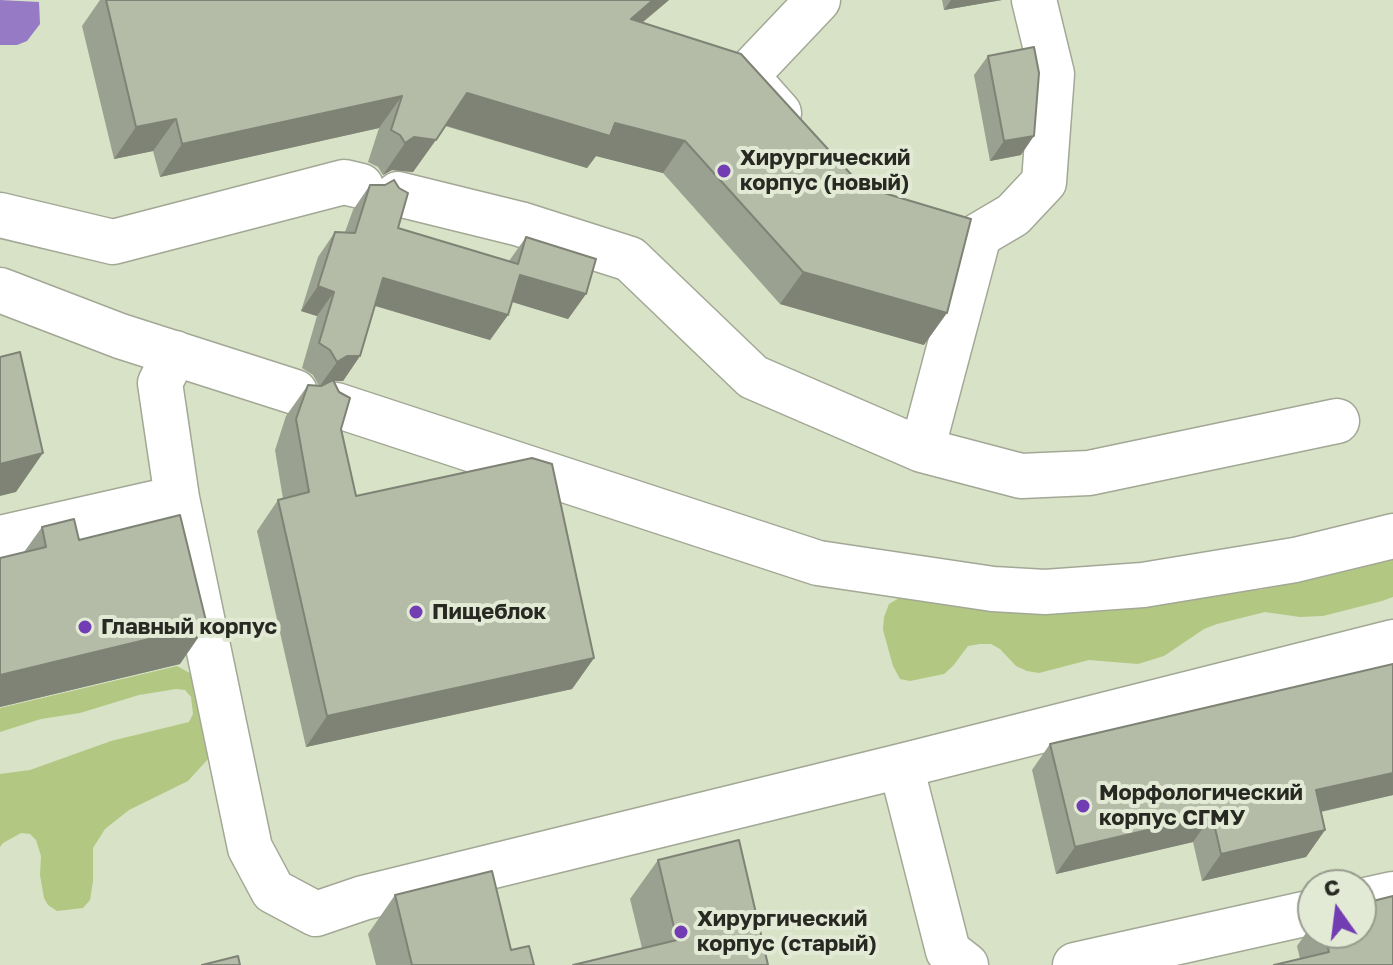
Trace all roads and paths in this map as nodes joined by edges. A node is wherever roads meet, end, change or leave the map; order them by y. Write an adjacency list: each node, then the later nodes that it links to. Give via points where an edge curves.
1 (818, 0): 3 (lane, via 746,76)
2 (1034, 0): 10 (lane, via 1052,74 1044,182 1013,215 960,229)
3 (810, 147)
4 (0, 215): 10 (lane, via 113,242 344,182 520,224 630,259 753,377)
5 (0, 290): 6 (lane)
6 (175, 353): 7 (lane); 11 (lane, via 160,383)
7 (295, 392)
8 (336, 405): 12 (lane, via 818,563 993,589 1045,592 1143,585 1281,563)
9 (1337, 421): 10 (lane, via 1089,473 1021,476)
10 (922, 450)
11 (177, 498): 13 (lane); 15 (lane, via 250,848 273,891 316,914 378,894)
12 (1393, 536)
13 (0, 538)
14 (1393, 642): 15 (lane)
15 (901, 766): 17 (lane, via 948,951)
16 (1297, 916): 18 (lane)
17 (966, 965)
18 (1075, 965)

